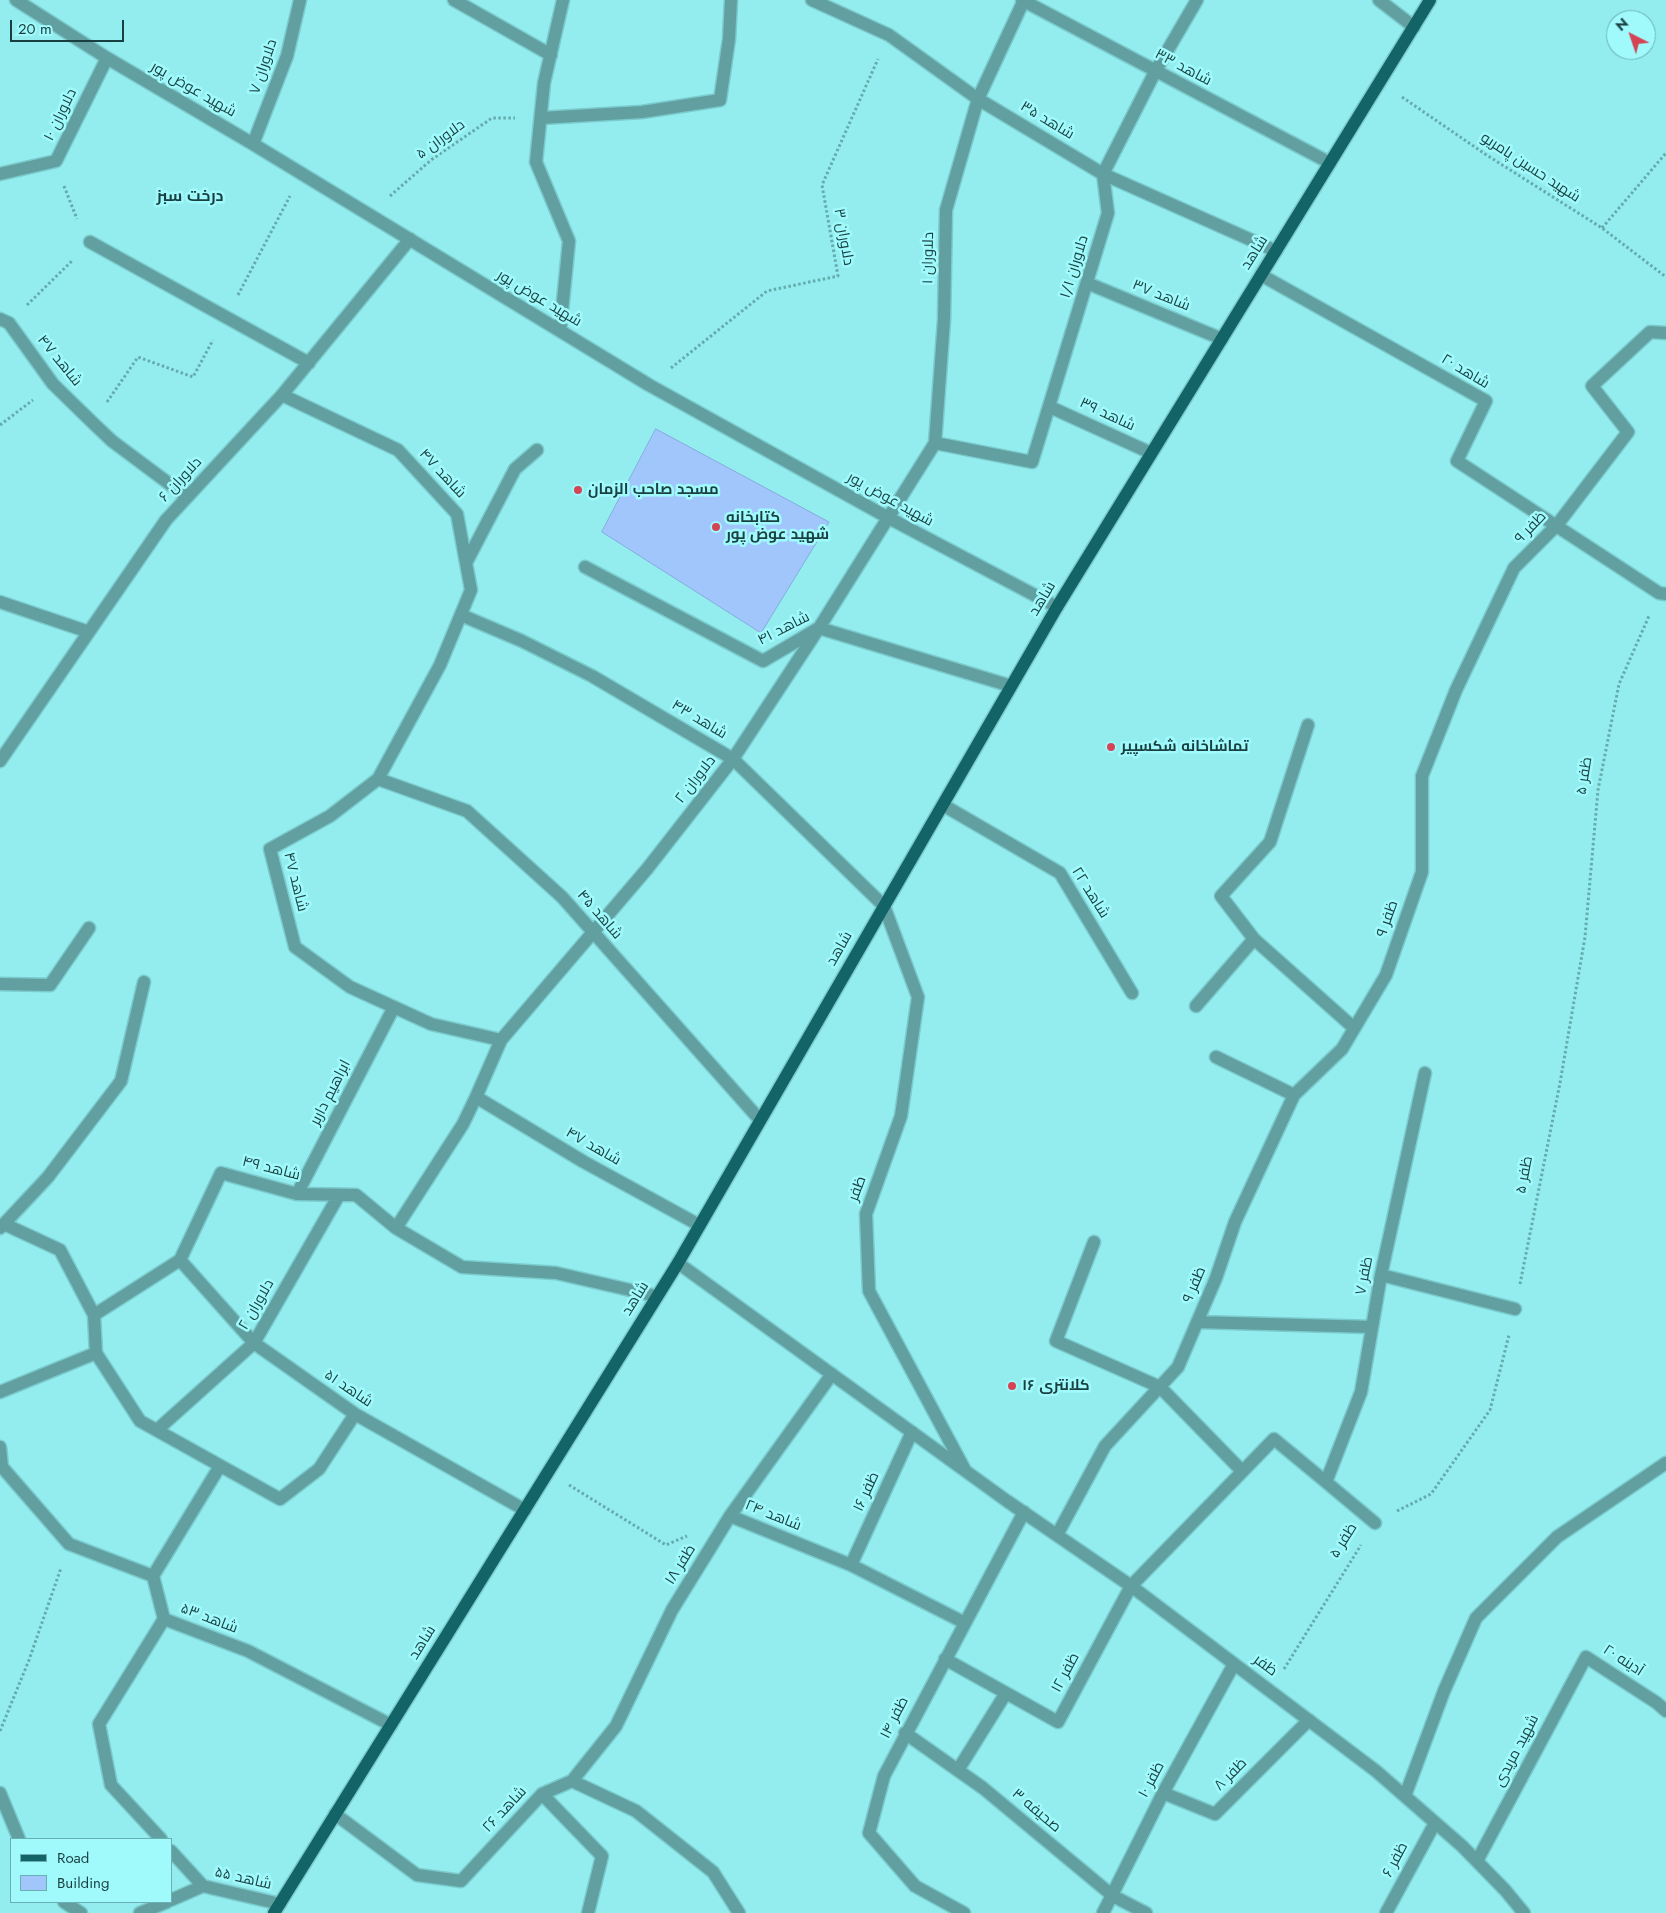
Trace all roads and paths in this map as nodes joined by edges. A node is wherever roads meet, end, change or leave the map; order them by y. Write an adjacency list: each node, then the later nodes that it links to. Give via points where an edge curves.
1 (16, 0): 14 (street, شهید عوض پور)
2 (300, 0): 19 (street, دلاوران ۷, via 287,56)
3 (454, 0): 13 (street)
4 (563, 0): 13 (street)
5 (731, 0): 18 (street, via 720,100 642,112)
6 (812, 0): 12 (street, شاهد ۳۵)
7 (1023, 0): 15 (street, شاهد ۳۳); 17 (street, دلاوران ۱)
8 (1197, 0): 15 (street)
9 (1380, 0): 11 (street)
10 (1430, 0): 11 (main road, شاهد)
11 (1414, 27): 16 (main road, شاهد)
12 (889, 35): 17 (street, شاهد ۳۵); 39 (path, دلاوران ۳, via 822,185 838,276 767,291)
13 (551, 55): 18 (street, via 544,83)
14 (107, 58): 19 (street, شهید عوض پور); 21 (street, دلاوران ۱۰)
15 (1155, 72): 22 (street, شاهد ۳۳); 24 (street)
16 (1380, 81): 22 (main road, شاهد); 26 (path, شهید حسین پامریو, via 1485,154)
17 (978, 99): 24 (street, شاهد ۳۵); 43 (street, دلاوران ۱, via 946,210 944,320)
18 (541, 118): 25 (path, دلاوران ۵, via 492,118 431,160); 34 (street, via 536,162 569,241)
19 (253, 144): 25 (street, شهید عوض پور)
20 (1666, 153): 26 (path)
21 (56, 162): 23 (street, دلاوران ۱۰); 28 (path, via 71,210)
22 (1330, 163): 29 (main road, شاهد)
23 (0, 174)
24 (1103, 174): 29 (street, شاهد ۳۵); 32 (street, دلاوران ۱/۱, via 1108,213)
25 (368, 214): 27 (street, شهید عوض پور)
26 (1602, 228): 31 (path, شهید حسین پامریو)
27 (410, 239): 34 (street, شهید عوض پور); 37 (street, دلاوران ۶)
28 (90, 242): 33 (path); 37 (street)
29 (1276, 251): 30 (main road, شاهد)
30 (1261, 275): 36 (main road, شاهد); 48 (street, شاهد ۲۰, via 1486,401 1458,461)
31 (1666, 277)
32 (1087, 283): 36 (street, شاهد ۳۷); 41 (street, دلاوران ۱/۱)
33 (4, 321): 38 (street, شاهد ۴۷)
34 (560, 331): 39 (street, شهید عوض پور)
35 (1666, 333): 48 (street, ظفر ۹, via 1650,332 1592,386 1628,432)
36 (1222, 339): 45 (main road, شاهد)
37 (309, 363): 40 (street, دلاوران ۶)
38 (53, 384): 42 (path); 46 (street, شاهد ۴۷, via 112,442)
39 (649, 385): 47 (street, شهید عوض پور)
40 (282, 396): 46 (street, دلاوران ۶); 49 (street, شاهد ۴۷, via 398,450 457,514)
41 (1050, 407): 43 (street, دلاوران ۱/۱, via 1032,462); 45 (street, شاهد ۳۹)
42 (0, 425)
43 (935, 443): 47 (street, دلاوران ۱)
44 (537, 450): 49 (street, via 515,469)
45 (1151, 454): 53 (main road, شاهد)
46 (187, 497): 56 (street, دلاوران ۶, via 166,520)
47 (887, 517): 53 (street, شهید عوض پور); 55 (street, دلاوران ۲)
48 (1557, 526): 51 (street, شاهد ۲۰); 72 (street, ظفر ۹, via 1514,568 1456,690 1422,776 1422,872 1386,975)
49 (466, 564): 54 (street, شاهد ۴۷, via 471,590)
50 (585, 567): 55 (street, شاهد ۴۱, via 764,661)
51 (1663, 593): 89 (path, ظفر ۵, via 1619,684 1598,790 1585,937)
52 (0, 602): 56 (street)
53 (1056, 607): 57 (main road, شاهد)
54 (461, 615): 59 (street, شاهد ۴۳, via 592,676); 61 (street, شاهد ۴۷, via 440,665)
55 (819, 628): 57 (street, شاهد ۴۱); 59 (street, دلاوران ۲)
56 (89, 632): 60 (street, دلاوران ۶)
57 (1011, 686): 62 (main road, شاهد)
58 (1308, 725): 66 (street, via 1270,842 1220,896)
59 (733, 759): 63 (street, شاهد ۴۳); 65 (street, دلاوران ۲)
60 (0, 761)
61 (378, 779): 65 (street, شاهد ۴۵, via 467,811 562,897); 71 (street, شاهد ۴۷, via 330,816 270,849 295,947 350,987)
62 (942, 805): 63 (main road, شاهد); 69 (street, شاهد ۲۲, via 1060,873)
63 (884, 906): 78 (main road, شاهد); 104 (street, ظفر, via 918,997 901,1116 866,1214 869,1291)
64 (89, 928): 68 (street, via 50,985)
65 (592, 933): 73 (street, دلاوران ۲); 78 (street, شاهد ۴۵)
66 (1254, 939): 70 (street); 72 (street)
67 (144, 982): 82 (street, via 121,1081 48,1177)
68 (0, 984)
69 (1132, 993)
70 (1196, 1006)
71 (394, 1007): 73 (street, شاهد ۴۷, via 431,1024); 79 (street, ابراهیم داربر)
72 (1354, 1028): 76 (street, ظفر ۹, via 1342,1048)
73 (501, 1040): 77 (street)
74 (1216, 1057): 76 (street)
75 (1425, 1073): 87 (street, ظفر ۷)
76 (1294, 1095): 91 (street, ظفر ۹, via 1235,1222)
77 (476, 1097): 81 (street, شاهد ۴۷, via 584,1162); 83 (street, via 463,1124)
78 (760, 1120): 81 (main road, شاهد)
79 (297, 1194): 80 (street, شاهد ۴۹); 85 (street, شاهد ۴۹, via 220,1173)
80 (339, 1195): 83 (street, شاهد ۴۹, via 356,1195); 93 (street, دلاوران ۲)
81 (699, 1225): 86 (main road, شاهد)
82 (2, 1226): 90 (street, via 60,1250)
83 (396, 1228): 88 (street, شاهد ۴۹, via 462,1267 556,1273)
84 (1094, 1242): 96 (street, via 1056,1341)
85 (180, 1260): 90 (street); 93 (street, شاهد ۵۱)
86 (678, 1263): 88 (main road, شاهد); 95 (street, ظفر)
87 (1381, 1275): 89 (street); 92 (street, ظفر ۷)
88 (656, 1296): 106 (main road, شاهد)
89 (1515, 1309): 111 (path, ظفر ۵, via 1490,1410 1431,1494)
90 (94, 1315): 94 (street)
91 (1197, 1322): 92 (street); 96 (street, ظفر ۹, via 1178,1367)
92 (1372, 1327): 107 (street, ظفر ۷, via 1362,1392)
93 (254, 1343): 98 (street, شاهد ۵۱); 99 (street, دلاوران ۲)
94 (96, 1353): 97 (street); 99 (street, via 140,1421)
95 (832, 1374): 100 (street, ظفر); 110 (street, ظفر ۱۸)
96 (1160, 1387): 105 (street); 113 (street, ظفر ۹, via 1105,1446)
97 (0, 1392)
98 (355, 1414): 103 (street, via 319,1470 280,1499); 108 (street, شاهد ۵۱)
99 (157, 1430): 103 (street)
100 (912, 1432): 104 (street, ظفر); 115 (street, ظفر ۱۶)
101 (0, 1447): 114 (street, via 2,1467)
102 (1666, 1463): 135 (street, via 1557,1537 1476,1618 1444,1691)
103 (220, 1466): 116 (street)
104 (965, 1470): 109 (street, ظفر)
105 (1242, 1471): 107 (street, via 1274,1439); 117 (street)
106 (547, 1472): 108 (main road, شاهد); 112 (path, via 666,1545)
107 (1326, 1482): 111 (street)
108 (524, 1510): 127 (main road, شاهد)
109 (1024, 1512): 113 (street, ظفر); 119 (street, ظفر ۱۴)
110 (730, 1516): 115 (street, شاهد ۲۴); 131 (street, ظفر ۱۸, via 672,1610 616,1726)
111 (1375, 1523): 123 (path, ظفر ۵)
112 (690, 1534)
113 (1057, 1535): 117 (street, ظفر)
114 (69, 1544): 116 (street); 128 (path, via 29,1660)
115 (851, 1565): 119 (street, شاهد ۲۴)
116 (153, 1576): 118 (street, شاهد ۵۳)
117 (1131, 1586): 122 (street, ظفر); 124 (street, ظفر ۱۲, via 1058,1722)
118 (164, 1619): 127 (street, شاهد ۵۳, via 248,1651); 140 (street, via 99,1724 111,1784)
119 (965, 1623): 121 (street, ظفر ۱۴)
120 (1586, 1657): 125 (street, آدینه ۲۰); 142 (street, شهید مریدی)
121 (945, 1659): 124 (street, ظفر ۱۲); 129 (street, ظفر ۱۴)
122 (1234, 1664): 123 (street, ظفر); 133 (street, ظفر ۱۰)
123 (1270, 1691): 126 (street, ظفر)
124 (1006, 1693): 130 (street)
125 (1666, 1711)
126 (1309, 1720): 133 (street, ظفر ۸, via 1215,1814); 135 (street, ظفر)
127 (390, 1725): 136 (main road, شاهد)
128 (0, 1730)
129 (905, 1733): 130 (street, صحیفه ۳); 153 (street, ظفر ۱۴, via 884,1776 869,1833 915,1886)
130 (958, 1770): 144 (street, صحیفه ۳)
131 (572, 1781): 134 (street, شاهد ۲۶); 152 (street, via 636,1810 675,1841 713,1872)
132 (0, 1793): 137 (street)
133 (1163, 1793): 144 (street, ظفر ۱۰)
134 (542, 1794): 136 (street, شاهد ۲۶, via 461,1880 417,1875); 151 (street, via 602,1856)
135 (1406, 1796): 138 (street, ظفر)
136 (335, 1814): 148 (main road, شاهد)
137 (5, 1819): 139 (street)
138 (1435, 1823): 142 (street, ظفر); 156 (street, ظفر ۶)
139 (18, 1838)
140 (160, 1838)
141 (172, 1852): 143 (street)
142 (1477, 1861): 157 (street, ظفر)
143 (203, 1886): 145 (street, شاهد ۵۵); 148 (street, شاهد ۵۵)
144 (1113, 1896): 154 (street, ظفر ۱۰); 155 (street, صحیفه ۳)
145 (172, 1900)
146 (66, 1903): 149 (street)
147 (165, 1903): 150 (street)
148 (277, 1909)
149 (81, 1913)
150 (140, 1913)
151 (588, 1913)
152 (738, 1913)
153 (964, 1913)
154 (1103, 1913)
155 (1146, 1913)
156 (1386, 1913)
157 (1524, 1913)

